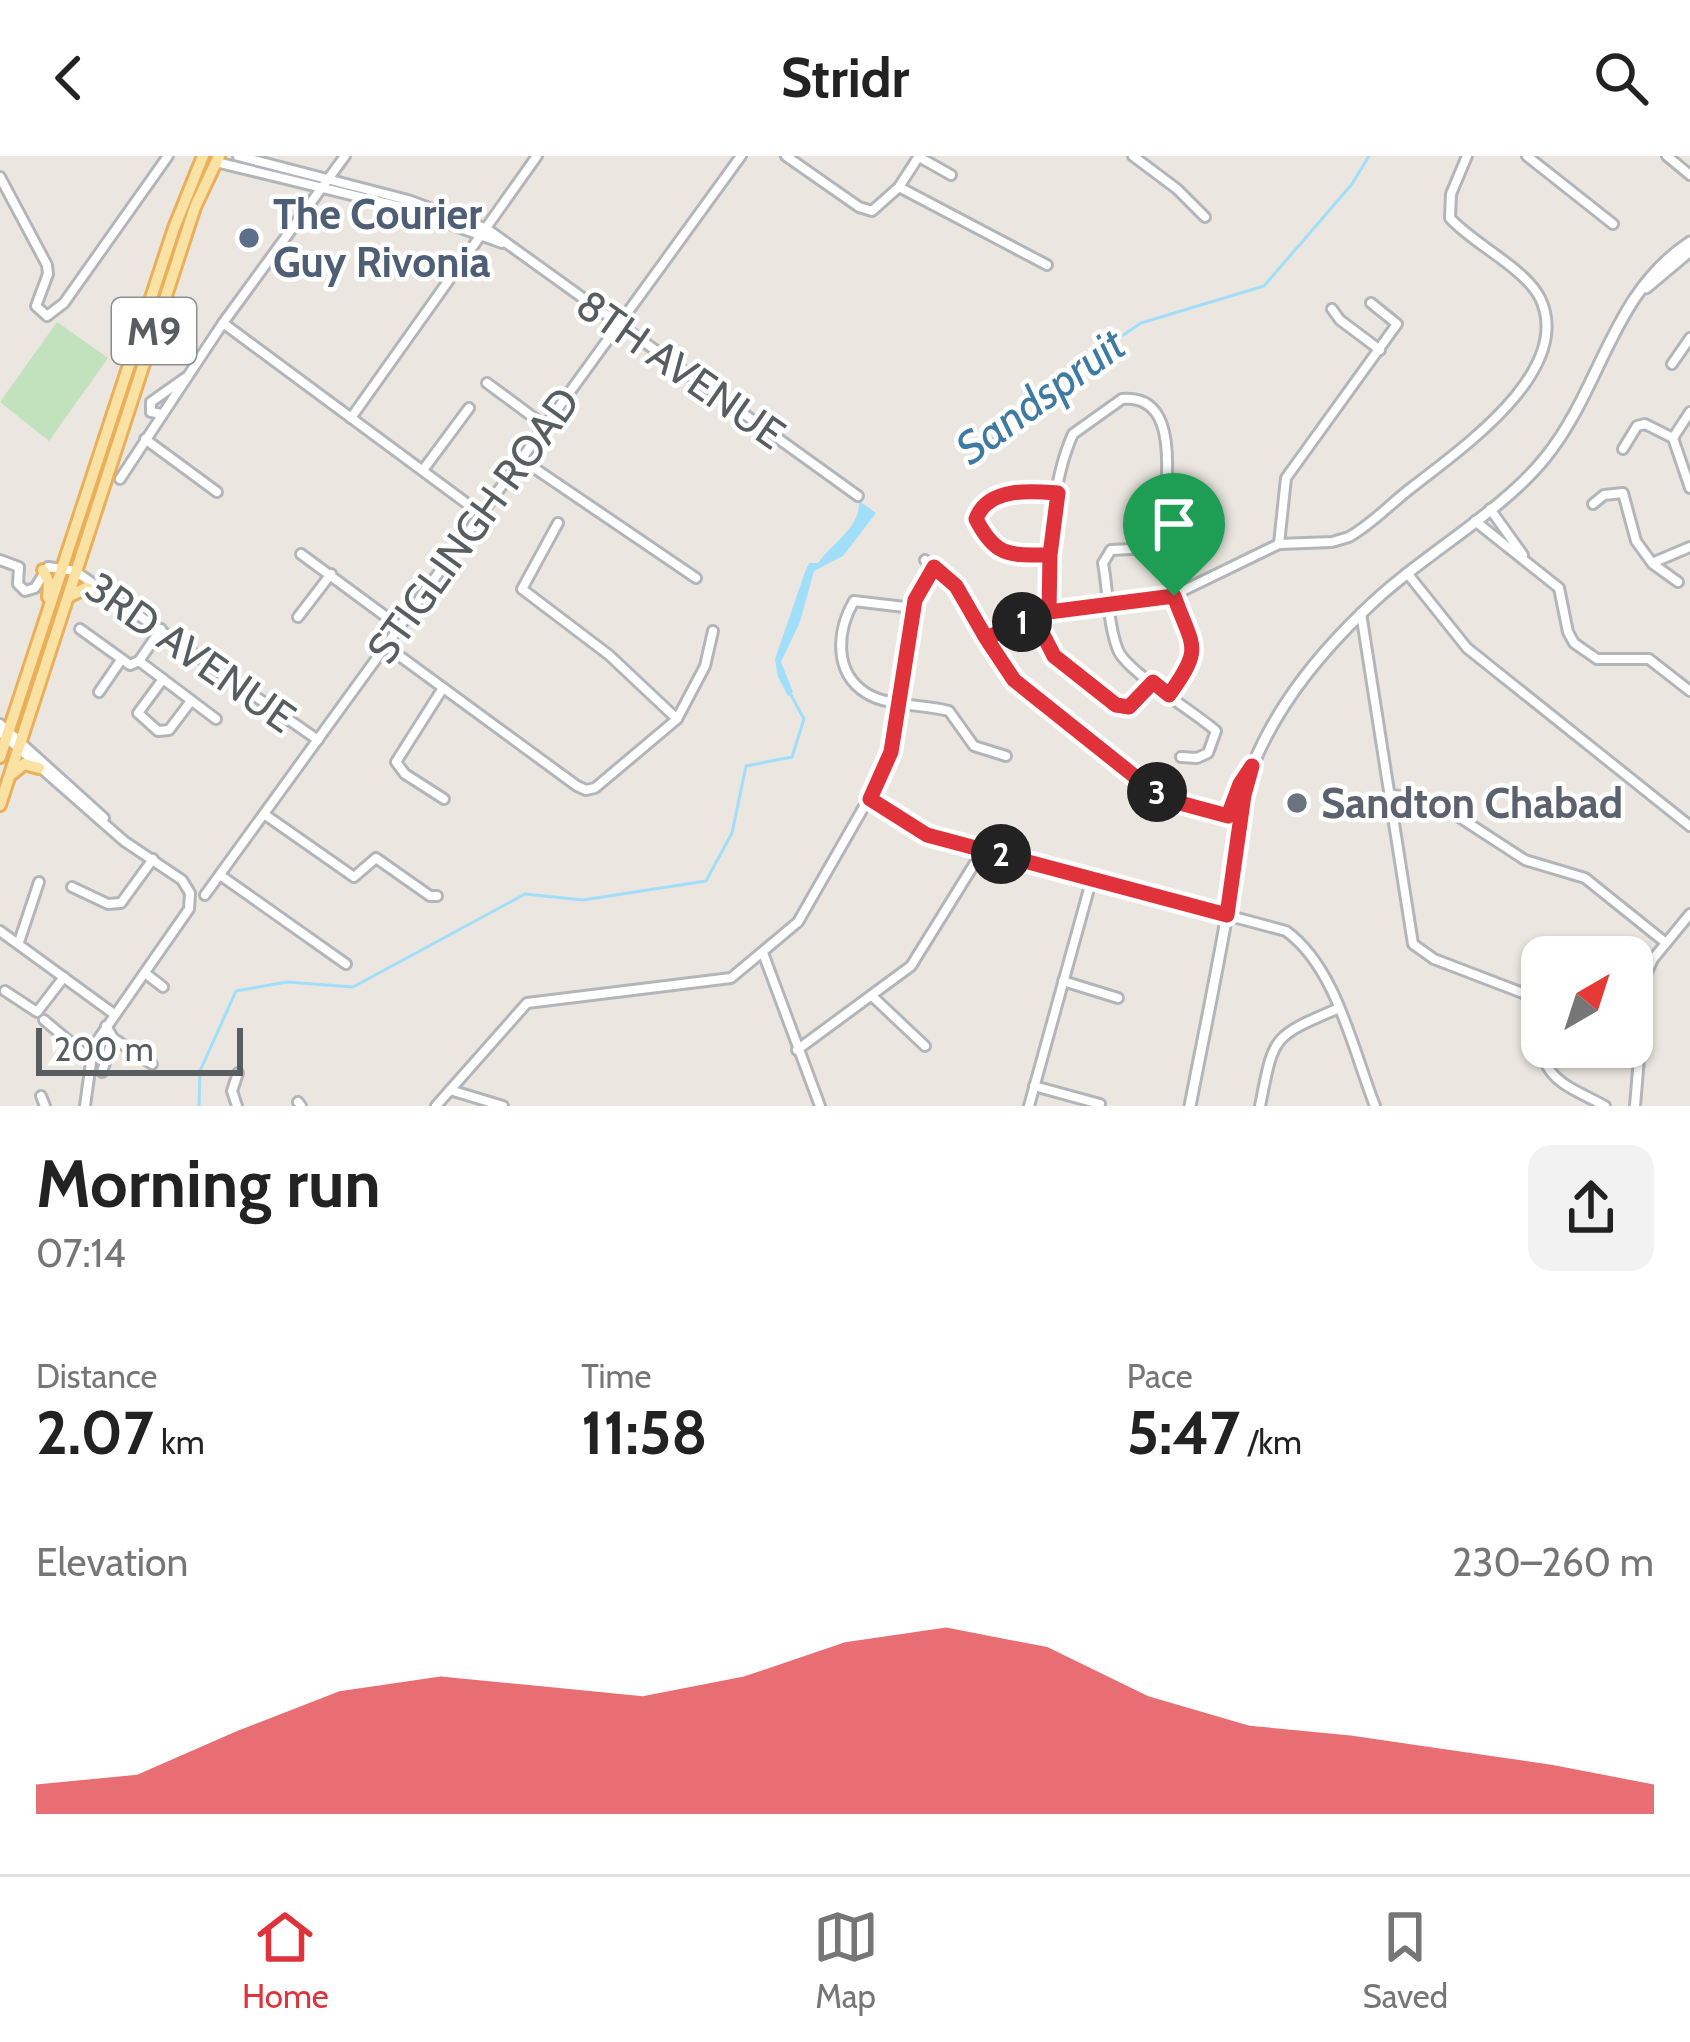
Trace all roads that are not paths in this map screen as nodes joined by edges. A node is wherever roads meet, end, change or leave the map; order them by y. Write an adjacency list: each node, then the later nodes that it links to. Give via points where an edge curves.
1 (168, 156): 16 (street, via 47,316 36,306 47,265)
2 (203, 156): 69 (main road, M9)
3 (238, 156): 17 (street)
4 (345, 156): 17 (street)
5 (537, 156): 23 (street)
6 (741, 156): 30 (street, STIGLINGH ROAD)
7 (786, 156): 18 (street, via 865,210 879,208)
8 (919, 156): 14 (street); 18 (street)
9 (1133, 156): 21 (street)
10 (1467, 156): 59 (street, via 1450,218 1542,303 1546,332 1528,377 1486,430 1360,531 1333,542)
11 (1526, 156): 22 (street)
12 (1667, 156): 15 (street)
13 (218, 159): 19 (street); 69 (main road, M9)
14 (951, 175)
15 (1690, 175)
16 (0, 177)
17 (327, 181): 19 (street); 20 (street)
18 (899, 187): 26 (street)
19 (321, 190): 20 (street); 29 (street)
20 (407, 204): 23 (street)
21 (1205, 217)
22 (1613, 224)
23 (485, 233): 30 (street, 8TH AVENUE); 40 (street)
24 (1690, 242): 32 (main road, via 1637,290)
25 (1690, 251): 32 (main road, via 1652,281)
26 (1047, 265)
27 (1371, 303): 33 (street, via 1396,321)
28 (1332, 309): 33 (street)
29 (223, 323): 35 (street); 40 (street)
30 (619, 325): 41 (street, STIGLINGH ROAD); 53 (street, 8TH AVENUE)
31 (1690, 338): 34 (street)
32 (1610, 343): 55 (main road, via 1556,443)
33 (1380, 350): 59 (street, via 1286,478)
34 (1672, 364)
35 (187, 377): 39 (street); 39 (street, via 151,402 151,412)
36 (487, 383): 41 (street)
37 (469, 408): 47 (street)
38 (1690, 412): 42 (street)
39 (163, 414): 43 (street)
40 (351, 418): 47 (street)
41 (544, 426): 45 (street, STIGLINGH ROAD)
42 (1673, 438): 44 (street, via 1645,424); 46 (street)
43 (145, 439): 49 (street); 51 (street)
44 (1623, 449)
45 (520, 459): 56 (street, STIGLINGH ROAD); 72 (street)
46 (1687, 466): 50 (street)
47 (422, 470): 56 (street)
48 (1167, 474): 52 (street, via 1161,419 1126,397 1073,434)
49 (120, 479)
50 (1690, 488)
51 (217, 492)
52 (1058, 493): 62 (street); 62 (street, via 1020,491 991,500 976,516 1005,554)
53 (858, 496)
54 (1594, 504): 66 (street, via 1628,491 1636,541)
55 (1489, 508): 57 (main road); 63 (street)
56 (482, 514): 83 (street, STIGLINGH ROAD)
57 (1474, 520): 63 (street); 70 (main road)
58 (558, 523): 101 (street, via 522,589)
59 (1279, 544): 75 (street)
60 (1690, 547): 66 (street)
61 (301, 554): 71 (street)
62 (1050, 555): 79 (street)
63 (1525, 558): 95 (street, via 1561,591 1574,643 1602,660 1649,658)
64 (0, 560): 68 (street, via 19,567 25,591)
65 (925, 560): 67 (street)
66 (1652, 563): 73 (street)
67 (934, 567): 78 (street); 87 (street, via 956,586)
68 (43, 570): 69 (street); 88 (main road, via 50,589)
69 (69, 570): 74 (street, 3RD AVENUE); 76 (main road, M9); 88 (main road, M9)
70 (1407, 573): 80 (main road); 118 (street, via 1467,648)
71 (331, 574): 81 (street); 83 (street)
72 (696, 578)
73 (1678, 583)
74 (104, 593): 76 (main road, via 86,588); 85 (street, 3RD AVENUE)
75 (1174, 596): 77 (street); 77 (street, via 1153,549 1111,550 1102,563); 97 (street, via 1194,656)
76 (67, 598): 104 (main road, M9)
77 (1110, 604): 79 (street); 93 (street, via 1120,654)
78 (913, 608): 99 (street); 99 (street, via 857,599 839,650 862,691)
79 (1049, 612): 82 (street)
80 (1361, 613): 108 (main road, via 1304,677); 111 (street)
81 (298, 617)
82 (1034, 617): 87 (street); 93 (street, via 1051,653 1116,705 1132,706)
83 (400, 627): 89 (street, STIGLINGH ROAD)
84 (80, 629): 90 (street)
85 (160, 629): 91 (street); 103 (street, 3RD AVENUE)
86 (713, 631): 101 (street)
87 (986, 638): 116 (street, via 1014,680 1143,783)
88 (39, 640): 102 (main road, M9)
89 (386, 646): 94 (street); 103 (street, STIGLINGH ROAD)
90 (121, 660): 91 (street); 96 (street)
91 (139, 661): 92 (street)
92 (163, 679): 98 (street); 98 (street, via 138,713 158,731 169,730)
93 (1153, 682): 97 (street)
94 (443, 688): 101 (street, via 586,790); 112 (street, via 396,762)
95 (1690, 691)
96 (99, 692)
97 (1169, 695): 107 (street, via 1216,731 1208,753)
98 (191, 700): 100 (street)
99 (900, 702): 105 (street, via 949,710 974,746); 113 (street, via 891,752)
100 (216, 719)
101 (677, 719)
102 (3, 728): 104 (street); 106 (main road, M9)
103 (318, 740): 115 (street, STIGLINGH ROAD)
104 (19, 745): 109 (street); 110 (main road, M9); 119 (street)
105 (1006, 756)
106 (0, 757)
107 (1181, 757)
108 (1252, 766): 116 (main road); 117 (main road)
109 (39, 768): 110 (main road, via 23,764); 119 (street)
110 (8, 779): 114 (main road, M9)
111 (1389, 794): 132 (street, via 1427,798 1525,860 1585,878); 165 (street, via 1413,944 1528,995 1546,1069)
112 (444, 799)
113 (870, 799): 120 (street, via 927,835); 133 (street, via 801,918)
114 (0, 806)
115 (264, 814): 122 (street, STIGLINGH ROAD); 127 (street, via 354,877 376,858)
116 (1228, 816): 117 (street)
117 (1240, 819): 129 (main road)
118 (1690, 826)
119 (136, 847): 121 (street)
120 (983, 850): 123 (street); 140 (street, via 920,956)
121 (153, 859): 125 (street, via 121,903); 135 (street, via 182,880 189,909)
122 (220, 875): 126 (street, STIGLINGH ROAD); 134 (street)
123 (1092, 878): 129 (street); 137 (street)
124 (39, 882): 131 (street)
125 (72, 886)
126 (206, 895)
127 (437, 896)
128 (1690, 914): 132 (street)
129 (1227, 915): 142 (street, via 1292,935); 162 (main road)
130 (1, 932): 131 (street)
131 (19, 943): 136 (street)
132 (1666, 943): 166 (street, via 1646,974)
133 (763, 953): 148 (street); 154 (street, via 725,980 536,999)
134 (346, 964)
135 (145, 973): 138 (street); 143 (street)
136 (64, 977): 139 (street, via 37,1012); 143 (street)
137 (1063, 980): 141 (street); 153 (street)
138 (163, 987)
139 (5, 991)
140 (872, 996): 147 (street); 148 (street)
141 (1118, 998)
142 (1337, 1009): 163 (street, via 1281,1035); 164 (street)
143 (114, 1014): 145 (street)
144 (44, 1020): 149 (street)
145 (106, 1026): 146 (street); 149 (street)
146 (113, 1038): 150 (street); 151 (street)
147 (925, 1046)
148 (797, 1050): 160 (street)
149 (92, 1055): 156 (street)
150 (152, 1064)
151 (102, 1072)
152 (238, 1073): 157 (street)
153 (1034, 1086): 155 (street); 161 (street)
154 (450, 1090): 158 (street); 159 (street)
155 (1100, 1104)
156 (85, 1106)
157 (237, 1106)
158 (436, 1106)
159 (503, 1106)
160 (818, 1106)
161 (1029, 1106)
162 (1190, 1106)
163 (1260, 1106)
164 (1375, 1106)
165 (1605, 1106)
166 (1635, 1106)

